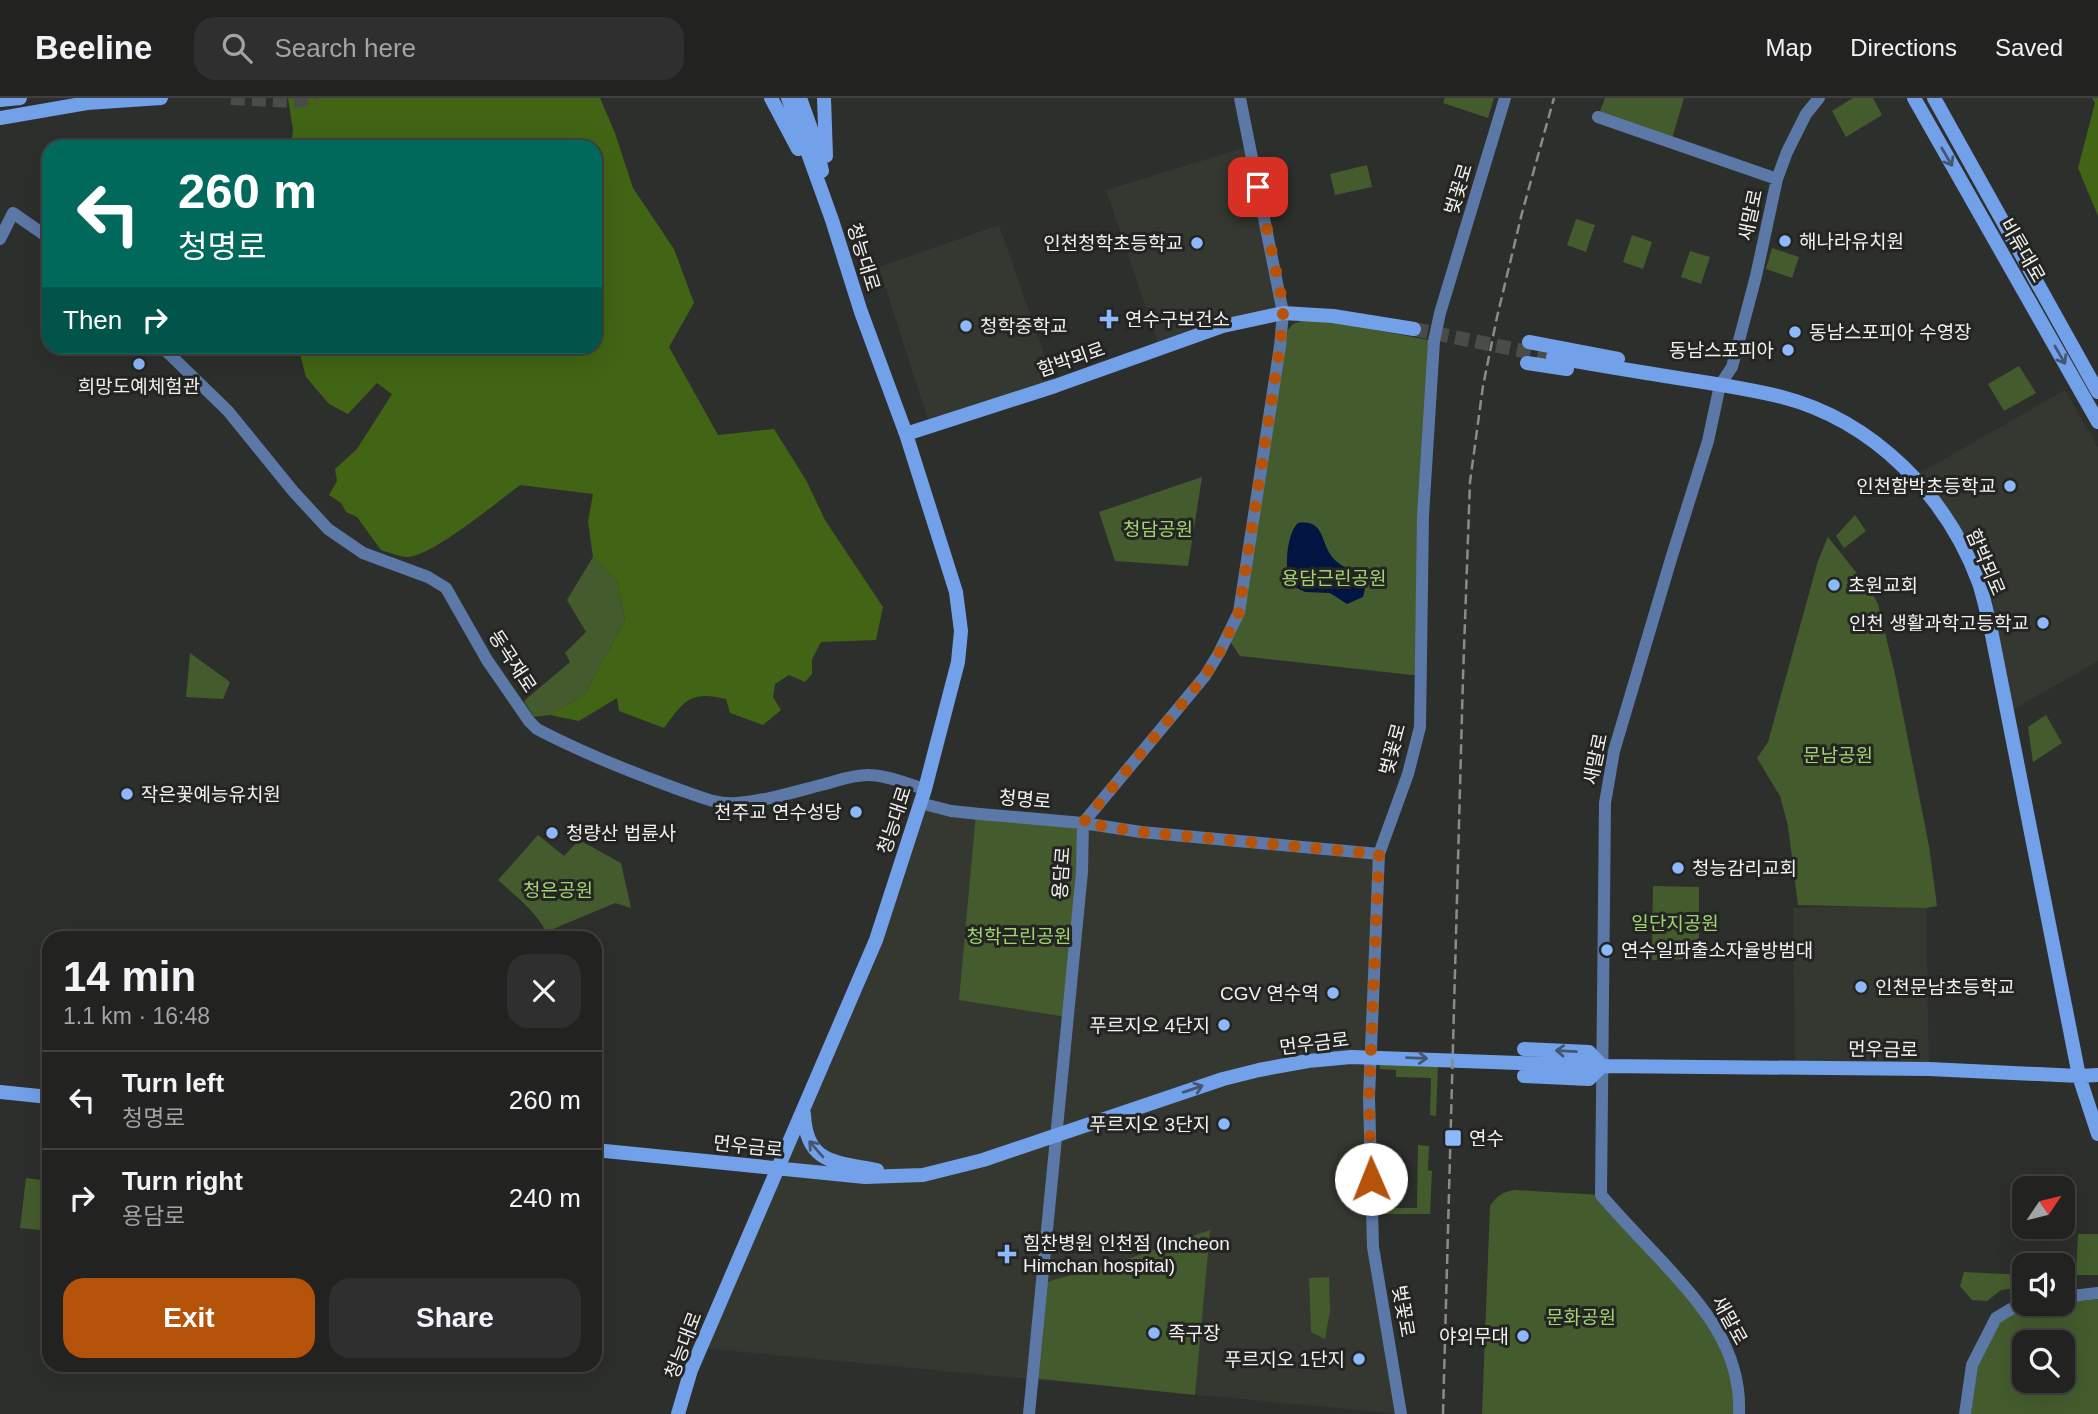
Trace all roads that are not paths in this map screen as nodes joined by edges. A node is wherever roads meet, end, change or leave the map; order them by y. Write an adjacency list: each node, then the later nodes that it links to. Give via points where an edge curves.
1 (20, 98): 12 (main road)
2 (161, 98): 14 (main road, via 87,103)
3 (771, 98): 16 (main road)
4 (788, 98): 16 (main road)
5 (800, 98): 16 (main road, via 815,140)
6 (824, 98): 16 (main road)
7 (1240, 98): 19 (street, 용담로)
8 (1506, 98): 31 (street, 벚꽃로, via 1434,341 1423,516 1420,727)
9 (1819, 98): 15 (street, 새말로, via 1806,114)
10 (1914, 98): 27 (main road, 비류대로, one-way to 27)
11 (1934, 98): 26 (main road, 비류대로)
12 (0, 100)
13 (1598, 117): 15 (street)
14 (0, 118)
15 (1777, 179): 25 (street, 새말로, via 1732,367)
16 (832, 220): 28 (main road, 청능대로)
17 (42, 233): 18 (street, via 13,213)
18 (0, 239)
19 (1283, 313): 20 (main road, 함박뫼로); 28 (main road, 함박뫼로, via 1223,326); 30 (street, 용담로, via 1239,612 1205,676)
20 (1414, 330)
21 (1529, 342): 25 (main road, via 1703,375)
22 (169, 354): 29 (street, 동곡재로, via 228,411 328,529 363,553 446,588 487,660 537,729 634,772 719,802 753,800 869,775 884,777)
23 (1553, 358): 25 (main road, 함박뫼로)
24 (1527, 363): 25 (main road, via 1701,389)
25 (1720, 385): 33 (street, 새말로, via 1708,441 1614,751 1605,803); 36 (main road, 함박뫼로, via 1785,398 1850,425 1902,465 1929,495 1964,548 1991,629)
26 (2098, 392)
27 (2098, 422)
28 (906, 433): 29 (main road, 청능대로, via 956,592 961,631 958,662)
29 (923, 796): 30 (street, 청명로, via 951,811); 39 (main road, 청능대로, via 876,940)
30 (1083, 823): 31 (street, 청명로); 41 (street, 용담로)
31 (1379, 854): 50 (street, 벚꽃로, via 1369,1097 1373,1247)
32 (1524, 1049): 33 (main road, one-way to 32, via 1589,1052)
33 (1602, 1066): 35 (main road, via 1589,1079); 36 (main road, 먼우금로, via 1929,1069); 41 (main road, 먼우금로, one-way to 33, via 1223,1079 1308,1061 1383,1057); 51 (street, 새말로, via 1601,1195 1711,1319 1734,1371)
34 (2098, 1075): 36 (main road, 먼우금로)
35 (1524, 1076)
36 (2079, 1076): 40 (main road, 함박뫼로)
37 (0, 1092): 38 (main road)
38 (42, 1096)
39 (804, 1108): 43 (main road, 청능대로); 44 (main road, one-way to 39, via 821,1157 807,1137)
40 (2098, 1134)
41 (1057, 1135): 44 (main road, 먼우금로, via 983,1160); 49 (street, 용담로)
42 (602, 1151): 43 (main road, 먼우금로)
43 (779, 1167): 44 (main road, 먼우금로, via 819,1174); 48 (main road, 청능대로, via 691,1370)
44 (902, 1176)
45 (2098, 1293): 46 (street)
46 (2075, 1296)
47 (2012, 1309): 52 (street, via 1996,1318 1972,1365)
48 (678, 1414)
49 (1029, 1414)
50 (1401, 1414)
51 (1739, 1414)
52 (1965, 1414)

